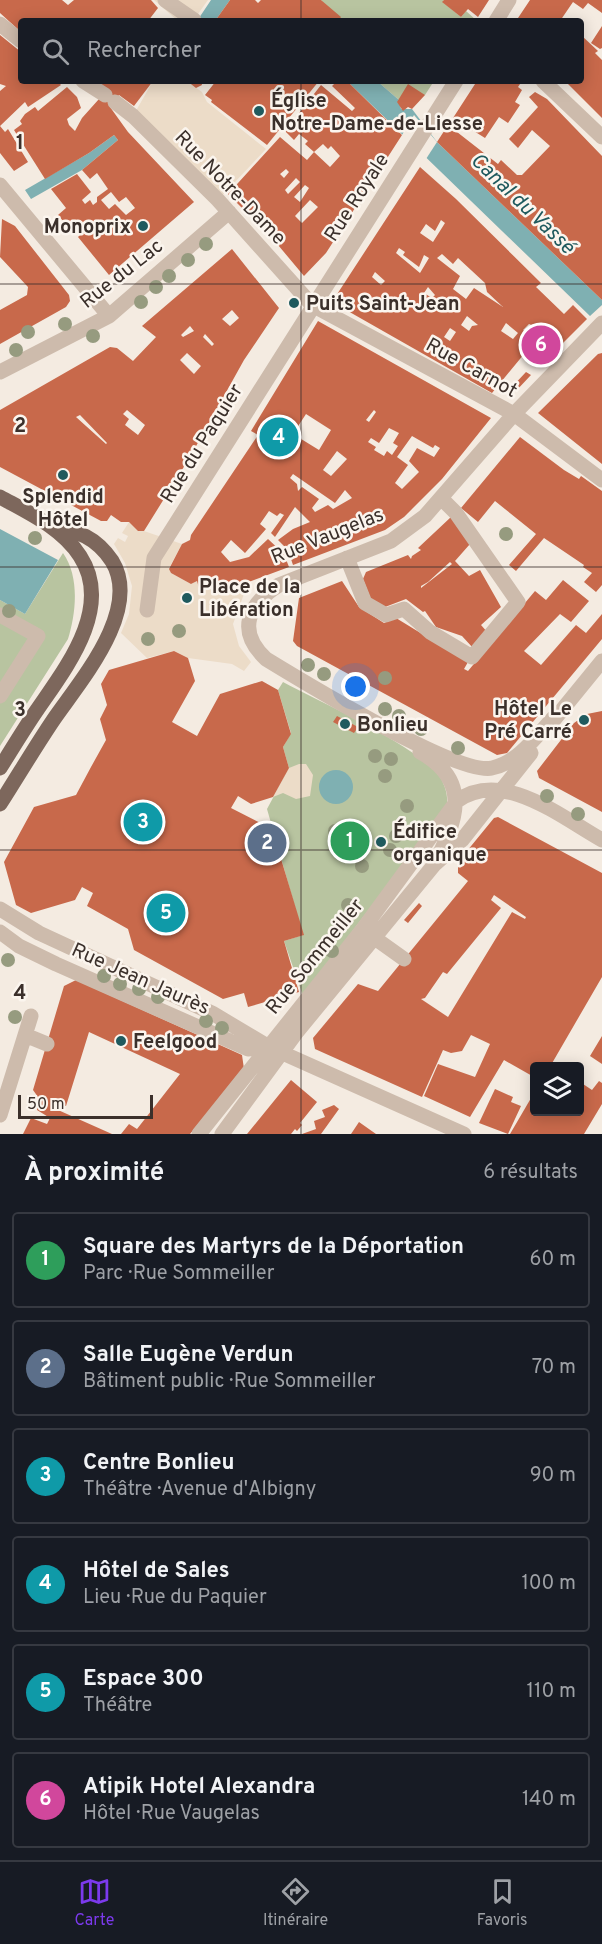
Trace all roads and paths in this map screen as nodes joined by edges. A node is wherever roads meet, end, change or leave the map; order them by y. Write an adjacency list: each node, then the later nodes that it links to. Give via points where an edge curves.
1 (165, 0): 3 (street)
2 (509, 0): 4 (street)
3 (191, 18)
4 (498, 18)
5 (0, 24): 6 (street)
6 (18, 39)
7 (88, 84): 12 (street, Rue Notre-Dame, via 133,116)
8 (454, 84): 13 (street, Rue Royale)
9 (546, 84): 10 (street)
10 (602, 137)
11 (3, 193): 15 (street)
12 (229, 212): 13 (street, Rue Notre-Dame); 15 (street, Rue du Lac)
13 (312, 305): 18 (street, Rue Carnot); 24 (street, Rue du Paquier, via 153,558)
14 (602, 314): 18 (street, Rue Vaugelas)
15 (109, 316): 17 (street, Rue du Lac)
16 (602, 323): 18 (street, Rue Vaugelas)
17 (0, 372)
18 (511, 412): 19 (street, Rue Carnot); 21 (street, Rue Vaugelas); 33 (street, Rue Vaugelas, via 410,521 390,535 260,585 245,610 246,644 258,660 433,759 448,778)
19 (602, 480)
20 (0, 497): 22 (main road)
21 (442, 499): 23 (street, Rue Vaugelas, via 399,536); 23 (street, via 518,602 472,657 430,632 404,609 386,615 365,603)
22 (51, 526): 30 (main road, via 86,568 91,596 89,616 72,657); 34 (main road, via 82,533 104,550 118,577 118,615)
23 (347, 558): 31 (street, Rue Vaugelas, via 287,581 262,596 252,609 249,627 257,651 291,675 428,750 470,767)
24 (147, 610)
25 (0, 615): 27 (street, via 38,636)
26 (602, 661): 28 (street, Rue Sommeiller)
27 (0, 696)
28 (558, 714): 29 (street, Rue Sommeiller); 32 (street, Rue Sommeiller)
29 (508, 764): 31 (street, Rue Sommeiller); 32 (street)
30 (0, 768)
31 (490, 769)
32 (506, 785): 33 (street, via 478,789); 35 (street); 36 (street, Rue Sommeiller, via 462,840)
33 (457, 801): 36 (street, Rue Sommeiller, via 453,829); 46 (street, Rue Sommeiller)
34 (0, 804)
35 (602, 840)
36 (434, 865): 41 (street, Rue Sommeiller)
37 (0, 909): 40 (street, Rue Jean Jaurès)
38 (0, 922): 40 (street, Rue Jean Jaurès)
39 (0, 932): 46 (street, Rue Jean Jaurès, via 66,968 248,1049)
40 (39, 933): 46 (street, Rue Jean Jaurès, via 212,1013)
41 (376, 939): 42 (street); 46 (street, Rue Sommeiller)
42 (404, 959)
43 (31, 1016): 44 (street)
44 (25, 1035): 45 (street); 47 (street)
45 (47, 1044)
46 (276, 1049): 48 (street, Rue Jean Jaurès); 49 (street, Rue Sommeiller); 50 (street, Rue Sommeiller)
47 (0, 1116)
48 (428, 1127): 51 (street, Rue Jean Jaurès)
49 (199, 1134)
50 (222, 1134)
51 (464, 1134)

